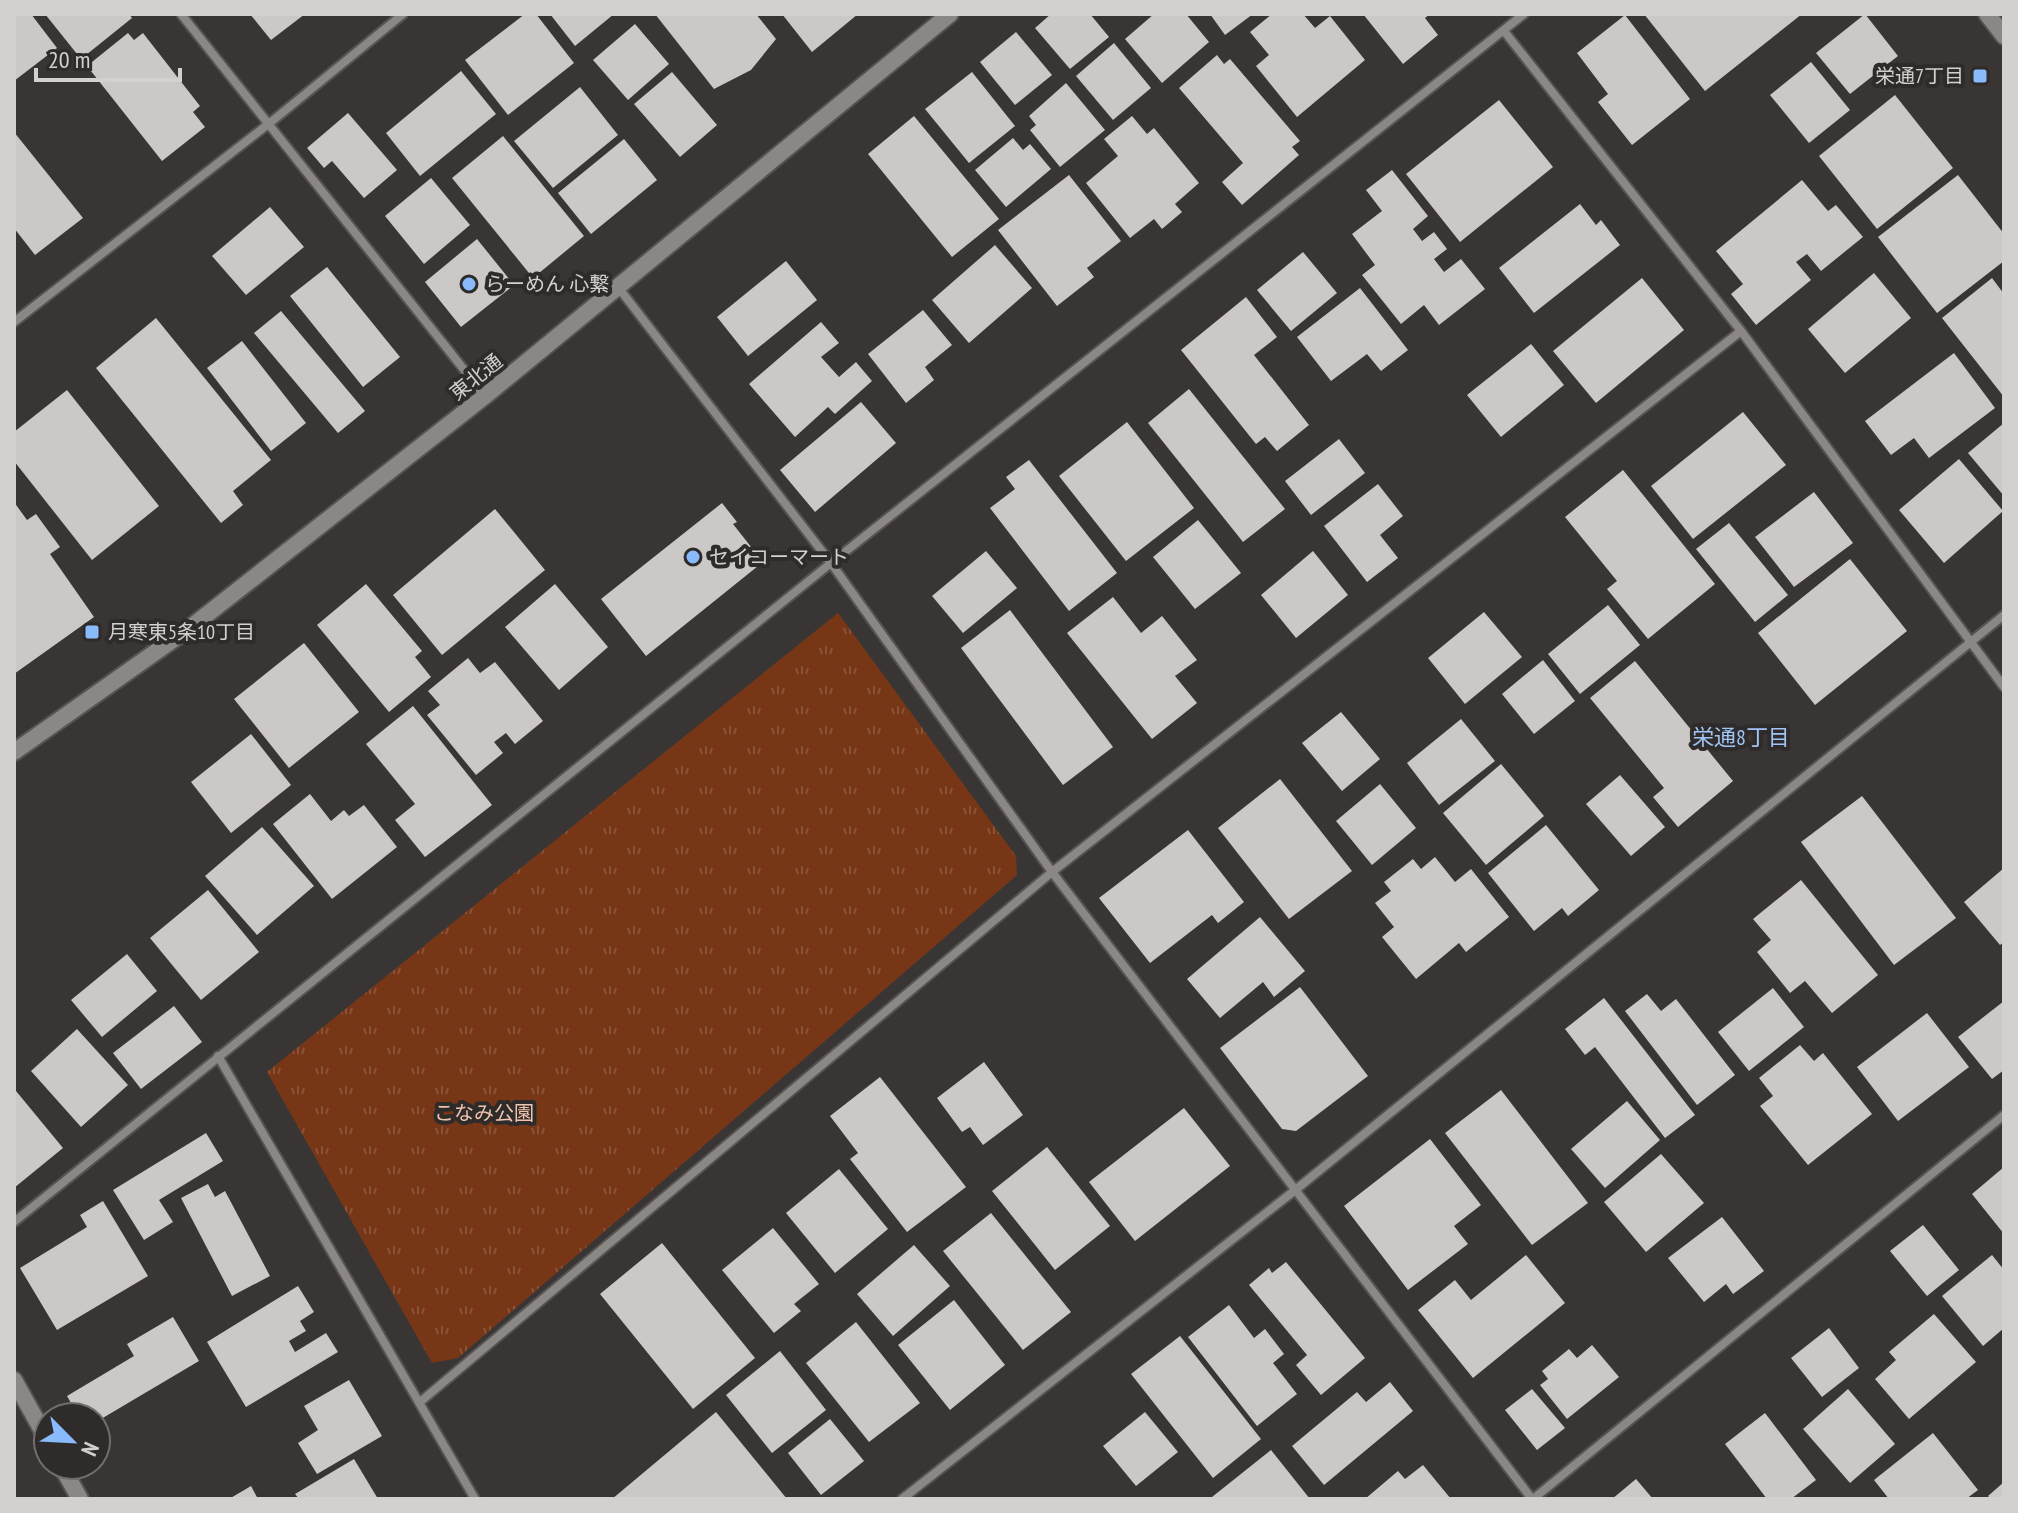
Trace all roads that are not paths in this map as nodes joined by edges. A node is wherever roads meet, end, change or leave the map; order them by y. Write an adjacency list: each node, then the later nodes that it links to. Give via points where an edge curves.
1 (181, 14): 8 (street)
2 (403, 14): 8 (street)
3 (950, 14): 9 (street, 東北通)
4 (1524, 14): 6 (street)
5 (1987, 14): 7 (street)
6 (1504, 31): 11 (street); 13 (street)
7 (2004, 36)
8 (271, 122): 10 (street); 12 (street)
9 (618, 287): 12 (street, 東北通); 13 (street)
10 (14, 322)
11 (1741, 331): 15 (street); 18 (street)
12 (485, 396): 17 (street, 東北通, via 191,627)
13 (831, 563): 18 (street); 19 (street)
14 (2004, 615): 15 (street)
15 (1969, 643): 16 (street); 21 (street)
16 (2004, 687)
17 (14, 752)
18 (1052, 872): 21 (street); 24 (street)
19 (218, 1056): 22 (street); 24 (street)
20 (2004, 1115): 30 (street)
21 (1294, 1191): 29 (street); 30 (street)
22 (14, 1222)
23 (14, 1380): 25 (street)
24 (420, 1402): 28 (street)
25 (32, 1412)
26 (70, 1481): 27 (street)
27 (80, 1499)
28 (475, 1499)
29 (902, 1499)
30 (1533, 1499)

